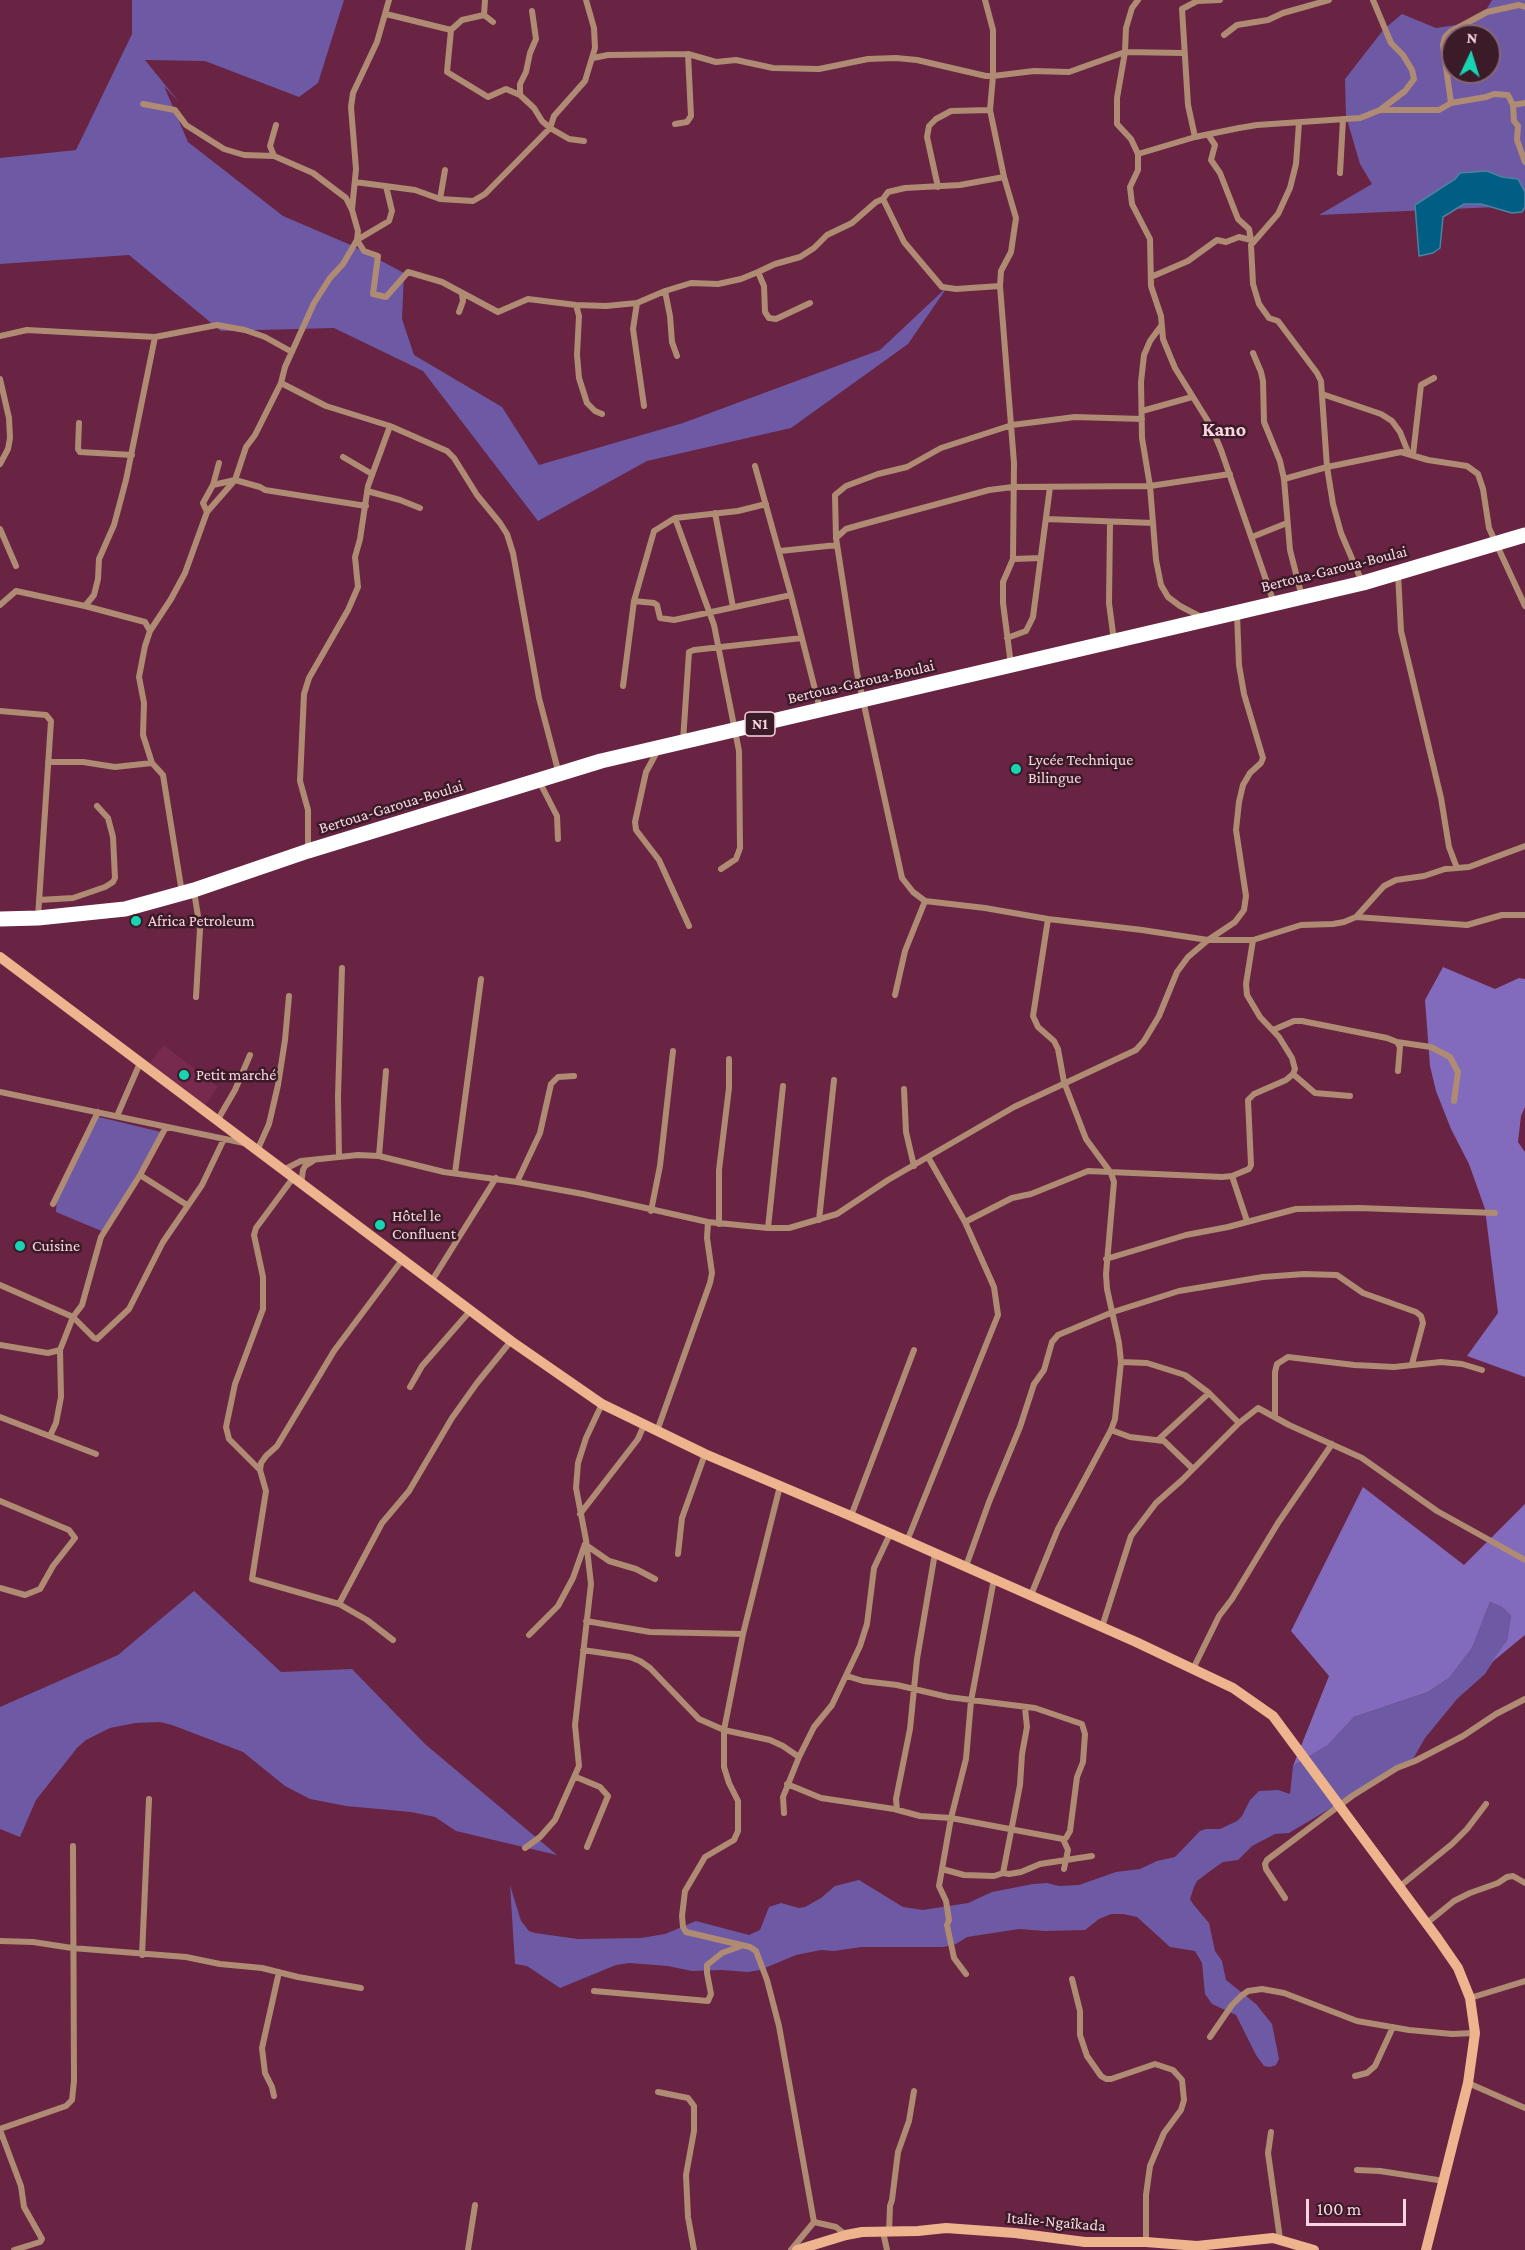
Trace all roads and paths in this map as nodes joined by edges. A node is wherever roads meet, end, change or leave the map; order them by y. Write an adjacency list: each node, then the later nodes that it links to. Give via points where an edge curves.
1 (389, 0): 13 (street)
2 (485, 0): 14 (street)
3 (586, 0): 21 (street, via 594,28)
4 (985, 0): 22 (street, via 993,30)
5 (1128, 0): 11 (street)
6 (1138, 0): 11 (street)
7 (1220, 0): 19 (street, via 1197,1 1182,9)
8 (1329, 0): 17 (street, via 1268,20 1236,25)
9 (1374, 0): 29 (street, via 1391,43 1403,54 1414,79)
10 (1525, 7): 24 (street, via 1487,12 1445,37)
11 (1132, 8): 18 (street)
12 (532, 12): 23 (street, via 536,39)
13 (386, 14): 16 (street); 44 (street, via 353,93)
14 (484, 15): 15 (street); 16 (street, via 462,20)
15 (493, 22)
16 (451, 30): 23 (street, via 447,72 488,98 506,89)
17 (1224, 34)
18 (1125, 52): 19 (street); 22 (street, via 1069,72 1034,70); 38 (street, via 1117,124)
19 (1184, 52): 36 (street)
20 (688, 54): 21 (street); 22 (street, via 716,62 736,60 772,68 819,69 868,59 917,60); 32 (street, via 691,116 687,122)
21 (593, 58): 34 (street, via 585,81 554,116)
22 (993, 76): 28 (street)
23 (520, 94): 34 (street)
24 (1451, 103): 27 (street, via 1502,93); 29 (street, via 1439,111)
25 (1525, 103): 27 (street)
26 (143, 104): 39 (street, via 175,110 186,125 224,149)
27 (1514, 105): 40 (street, via 1517,140)
28 (990, 110): 43 (street); 46 (street, via 951,111 929,126 927,138)
29 (1380, 110): 30 (street, via 1360,118)
30 (1343, 119): 31 (street); 42 (street)
31 (1299, 123): 35 (street, via 1257,125); 69 (street, via 1290,188 1278,214 1251,245 1253,284 1259,304 1269,318 1278,321 1317,373)
32 (675, 124)
33 (276, 125): 39 (street, via 270,146)
34 (550, 128): 37 (street, via 569,139); 47 (street, via 486,194 473,201)
35 (1209, 136): 36 (street); 52 (street, via 1215,145 1211,160 1238,219 1249,229 1251,240 1217,240 1188,261)
36 (1195, 137): 38 (street)
37 (584, 141)
38 (1138, 154): 52 (street, via 1138,170 1130,187 1132,204 1150,239)
39 (274, 156): 49 (street, via 313,173 346,198)
40 (1525, 162)
41 (445, 170): 47 (street)
42 (1340, 174)
43 (1005, 177): 46 (street); 53 (street, via 1016,226)
44 (355, 182): 45 (street); 49 (street)
45 (386, 186): 47 (street); 50 (street, via 392,211 389,220)
46 (938, 187): 48 (street, via 888,192)
47 (440, 199)
48 (883, 200): 51 (street, via 800,257); 53 (street, via 904,242 942,287)
49 (352, 210): 50 (street)
50 (357, 240): 55 (street, via 363,251 378,256 373,294 386,297 408,272 442,282); 63 (street, via 314,303)
51 (758, 272): 54 (street, via 718,284 691,283); 57 (street, via 769,318 776,319)
52 (1150, 277): 60 (street)
53 (1000, 286): 76 (street)
54 (665, 291): 56 (street); 65 (street)
55 (462, 294): 58 (street, via 498,312 528,299); 59 (street)
56 (637, 303): 58 (street); 71 (street, via 633,329)
57 (810, 303)
58 (576, 305): 73 (street, via 579,378 587,403)
59 (459, 312)
60 (1161, 326): 70 (street, via 1166,347); 72 (street, via 1144,355)
61 (0, 336): 62 (street, via 27,330)
62 (155, 337): 63 (street, via 217,326 237,327); 79 (street)
63 (292, 352): 68 (street)
64 (1253, 353): 87 (street, via 1263,381 1264,422)
65 (677, 356)
66 (1434, 378): 78 (street, via 1421,385)
67 (0, 379): 82 (street, via 10,438)
68 (281, 383): 77 (street, via 326,406); 88 (street, via 246,447)
69 (1322, 394): 78 (street, via 1386,418 1400,432); 84 (street)
70 (1192, 397): 72 (street); 86 (street, via 1211,426)
71 (644, 406)
72 (1142, 411): 74 (street)
73 (602, 414)
74 (1142, 419): 76 (street, via 1075,417); 90 (street)
75 (79, 423): 79 (street, via 80,452)
76 (1012, 425): 92 (street); 107 (street, via 941,448 907,467 838,491 834,499)
77 (390, 426): 85 (street); 141 (street, via 454,458 507,534 539,698)
78 (1410, 454): 84 (street); 108 (street, via 1467,466 1478,474 1489,528)
79 (132, 455): 120 (street, via 114,525 99,559 94,595)
80 (343, 457): 85 (street)
81 (219, 463): 89 (street)
82 (0, 464)
83 (755, 466): 94 (street)
84 (1327, 466): 87 (street); 114 (street, via 1341,533)
85 (372, 474): 93 (street)
86 (1230, 474): 90 (street); 106 (street)
87 (1284, 479): 103 (street)
88 (235, 480): 89 (street); 95 (street, via 265,490); 97 (street)
89 (213, 485): 97 (street, via 203,503)
90 (1150, 486): 91 (street); 102 (street)
91 (1050, 487): 92 (street); 100 (street)
92 (1013, 488): 107 (street, via 973,493 860,525 846,530); 111 (street)
93 (367, 490): 95 (street); 96 (street)
94 (766, 504): 98 (street); 109 (street)
95 (366, 506): 146 (street, via 355,557 358,587 304,694 300,782 308,810)
96 (420, 508)
97 (207, 512): 126 (street, via 185,573)
98 (715, 513): 99 (street); 122 (street)
99 (675, 518): 117 (street, via 654,531); 123 (street)
100 (1046, 519): 101 (street); 110 (street)
101 (1110, 523): 102 (street); 129 (street, via 1109,603)
102 (1153, 523): 125 (street, via 1161,585 1168,597)
103 (1287, 524): 106 (street); 116 (street)
104 (0, 529): 112 (street)
105 (1525, 536): 108 (highway, Bertoua-Garoua-Boulai / N1)
106 (1252, 537): 118 (street)
107 (836, 542): 109 (street); 133 (street)
108 (1497, 543): 113 (highway, Bertoua-Garoua-Boulai / N1); 121 (street)
109 (780, 550): 115 (street)
110 (1041, 558): 111 (street); 128 (street, via 1031,624 1026,631)
111 (1012, 559): 128 (street, via 1003,582)
112 (16, 566)
113 (1398, 572): 114 (highway, Bertoua-Garoua-Boulai / N1); 147 (street, via 1401,631)
114 (1362, 583): 116 (highway, Bertoua-Garoua-Boulai / N1)
115 (791, 594): 122 (street); 127 (street)
116 (1302, 597): 118 (highway, Bertoua-Garoua-Boulai / N1)
117 (634, 601): 123 (street, via 654,603 663,619); 132 (street)
118 (1274, 604): 124 (highway, Bertoua-Garoua-Boulai / N1)
119 (0, 605): 120 (street, via 16,591)
120 (85, 606): 126 (street, via 145,622)
121 (1525, 606)
122 (733, 607): 123 (street)
123 (709, 612): 130 (street)
124 (1237, 612): 125 (highway, Bertoua-Garoua-Boulai / N1); 159 (street, via 1241,675 1263,758 1243,785 1239,801 1236,830 1246,896 1244,910 1235,922)
125 (1206, 620): 129 (highway, Bertoua-Garoua-Boulai / N1)
126 (150, 631): 140 (street, via 140,677 143,735)
127 (802, 638): 130 (street); 134 (street)
128 (1007, 638): 131 (street)
129 (1114, 641): 131 (highway, Bertoua-Garoua-Boulai / N1)
130 (720, 648): 136 (street); 137 (street, via 689,652)
131 (1011, 665): 133 (highway, Bertoua-Garoua-Boulai / N1)
132 (623, 686)
133 (864, 700): 134 (highway, Bertoua-Garoua-Boulai / N1); 151 (street, via 902,878)
134 (820, 710): 136 (highway, Bertoua-Garoua-Boulai / N1)
135 (0, 711): 139 (street, via 49,717)
136 (735, 730): 137 (highway, Bertoua-Garoua-Boulai / N1); 148 (street, via 739,751 740,848 736,860)
137 (683, 742): 138 (highway, Bertoua-Garoua-Boulai / N1)
138 (660, 747): 141 (highway, Bertoua-Garoua-Boulai / N1); 157 (street, via 646,772 636,830 659,860)
139 (48, 762): 140 (street, via 115,767); 150 (street)
140 (152, 763): 149 (street, via 163,775)
141 (559, 774): 142 (highway, Bertoua-Garoua-Boulai / N1)
142 (539, 780): 144 (street, via 557,816); 146 (highway, Bertoua-Garoua-Boulai / N1)
143 (97, 806): 150 (street, via 108,818 113,837 113,882 73,898)
144 (558, 839)
145 (1525, 846): 147 (street)
146 (308, 851): 149 (highway, Bertoua-Garoua-Boulai / N1)
147 (1457, 868): 153 (street, via 1396,880 1384,886)
148 (721, 870)
149 (188, 892): 155 (highway, Bertoua-Garoua-Boulai / N1, via 125,909); 165 (street, via 200,929)
150 (39, 900): 155 (street)
151 (925, 901): 156 (street); 164 (street, via 905,951)
152 (1525, 915): 153 (street, via 1502,915 1467,925)
153 (1356, 917): 158 (street, via 1334,924 1301,925)
154 (0, 918): 155 (highway, Bertoua-Garoua-Boulai / N1)
155 (38, 918)
156 (1048, 919): 159 (street); 177 (street, via 1033,1016 1058,1049)
157 (689, 926)
158 (1253, 939): 159 (street); 166 (street, via 1247,995)
159 (1208, 940): 177 (street, via 1177,972 1160,1016 1136,1050)
160 (0, 957): 171 (street)
161 (342, 968): 190 (street)
162 (481, 979): 195 (street)
163 (289, 996): 188 (street, via 269,1124)
164 (895, 996)
165 (196, 997)
166 (1273, 1030): 167 (street, via 1302,1021); 174 (street, via 1292,1058)
167 (1397, 1042): 173 (street); 182 (street, via 1431,1047 1450,1057 1458,1072)
168 (673, 1051): 204 (street)
169 (250, 1055): 185 (street)
170 (729, 1059): 210 (street)
171 (140, 1063): 184 (street); 185 (street)
172 (387, 1071): 189 (street)
173 (1398, 1071)
174 (1293, 1074): 181 (street, via 1315,1093); 198 (street, via 1248,1100 1251,1165 1245,1172)
175 (574, 1076): 201 (street, via 558,1077 551,1084 540,1133)
176 (834, 1080): 206 (street)
177 (1064, 1082): 191 (street); 196 (street, via 1086,1139)
178 (783, 1086): 211 (street)
179 (904, 1089): 193 (street, via 906,1132)
180 (0, 1092): 183 (street)
181 (1350, 1096)
182 (1454, 1101)
183 (98, 1112): 184 (street); 202 (street)
184 (117, 1116): 186 (street)
185 (217, 1120): 188 (street)
186 (166, 1127): 187 (street); 197 (street)
187 (224, 1139): 188 (street); 203 (street, via 202,1185)
188 (252, 1148): 194 (street)
189 (379, 1156): 190 (street); 195 (street)
190 (339, 1157): 192 (street)
191 (928, 1157): 193 (street); 209 (street)
192 (314, 1161): 194 (street, via 301,1161); 200 (street, via 305,1166)
193 (914, 1166): 206 (street, via 837,1214)
194 (282, 1170): 200 (street)
195 (455, 1173): 199 (street)
196 (1111, 1173): 198 (street); 209 (street, via 1088,1170 1012,1198); 212 (street, via 1114,1190)
197 (140, 1175): 203 (street); 218 (street, via 101,1237 82,1305)
198 (1232, 1176): 207 (street)
199 (496, 1178): 201 (street); 214 (street)
200 (297, 1181): 213 (street); 241 (street, via 256,1228 263,1309 235,1384 226,1427 229,1439)
201 (517, 1182): 204 (street)
202 (53, 1204)
203 (187, 1205): 218 (street, via 134,1301 101,1336 94,1338)
204 (651, 1211): 208 (street)
205 (1494, 1213): 207 (street, via 1332,1207 1296,1209)
206 (819, 1220): 211 (street, via 789,1228)
207 (1247, 1221): 212 (street)
208 (708, 1222): 210 (street); 234 (street, via 710,1283)
209 (965, 1222): 247 (street, via 994,1287 998,1315)
210 (718, 1224): 211 (street)
211 (768, 1228)
212 (1106, 1259): 217 (street)
213 (402, 1260): 214 (street); 241 (street, via 334,1351 278,1446 261,1462)
214 (432, 1282): 216 (street)
215 (0, 1285): 218 (street)
216 (470, 1311): 219 (street); 226 (street)
217 (1113, 1312): 223 (street); 224 (street, via 1179,1291 1225,1282 1304,1274 1337,1275 1363,1293 1421,1316 1423,1323); 252 (street, via 1058,1335 1052,1342)
218 (73, 1317): 221 (street)
219 (511, 1341): 228 (street); 257 (street, via 452,1418 409,1491 382,1523)
220 (0, 1345): 221 (street, via 48,1353)
221 (60, 1350): 235 (street, via 61,1397)
222 (914, 1350): 245 (street)
223 (1121, 1362): 227 (street, via 1167,1368 1185,1375); 233 (street)
224 (1412, 1364): 225 (street, via 1441,1362); 229 (street, via 1394,1367 1282,1359 1275,1372)
225 (1482, 1370)
226 (410, 1387)
227 (1209, 1393): 231 (street); 236 (street)
228 (602, 1404): 232 (street); 244 (street, via 578,1463)
229 (1275, 1416): 231 (street, via 1258,1408); 237 (street)
230 (0, 1417): 235 (street)
231 (1239, 1423): 240 (street)
232 (644, 1425): 234 (street); 244 (street, via 638,1439)
233 (1111, 1430): 236 (street); 256 (street, via 1058,1529)
234 (657, 1431): 239 (street)
235 (50, 1436): 238 (street)
236 (1158, 1440): 240 (street, via 1169,1444)
237 (1332, 1444): 251 (street, via 1362,1458 1429,1506); 264 (street, via 1219,1616)
238 (96, 1454)
239 (705, 1454): 242 (street); 250 (street, via 682,1518)
240 (1193, 1469): 259 (street, via 1155,1503 1131,1536)
241 (260, 1470): 257 (street, via 266,1491 252,1579)
242 (780, 1486): 245 (street); 260 (street)
243 (0, 1501): 255 (street, via 69,1530 75,1538 40,1589 25,1595)
244 (580, 1515): 248 (street)
245 (850, 1516): 246 (street)
246 (890, 1534): 247 (street); 265 (street, via 874,1568 864,1635)
247 (907, 1541): 249 (street)
248 (586, 1542): 254 (street, via 609,1561); 258 (street, via 591,1584); 261 (street, via 558,1606)
249 (935, 1553): 252 (street); 266 (street)
250 (678, 1554)
251 (1525, 1560)
252 (966, 1566): 253 (street)
253 (994, 1579): 256 (street); 268 (street)
254 (655, 1580)
255 (0, 1588)
256 (1031, 1595): 259 (street)
257 (339, 1604): 262 (street)
258 (586, 1621): 260 (street, via 650,1632); 263 (street)
259 (1102, 1627): 264 (street)
260 (743, 1634): 270 (street)
261 (529, 1635)
262 (393, 1640)
263 (583, 1650): 270 (street, via 640,1661 699,1719); 272 (street, via 575,1725 580,1757)
264 (1193, 1669): 276 (street, via 1233,1688 1273,1716)
265 (847, 1676): 266 (street); 271 (street)
266 (915, 1690): 268 (street); 277 (street)
267 (1525, 1699): 276 (street, via 1463,1736 1397,1768)
268 (971, 1701): 269 (street); 279 (street, via 966,1759)
269 (1025, 1708): 280 (street, via 1027,1728); 281 (street, via 1074,1720 1083,1727 1083,1762 1077,1778 1073,1820)
270 (724, 1730): 271 (street, via 770,1740); 295 (street, via 724,1767 738,1801 738,1831 734,1840 705,1857 685,1891 683,1927 686,1932)
271 (799, 1757): 273 (street)
272 (576, 1778): 283 (street, via 600,1787 608,1797); 284 (street, via 555,1820)
273 (787, 1784): 277 (street, via 821,1798); 278 (street)
274 (149, 1799): 297 (street)
275 (1486, 1804): 291 (street, via 1460,1836)
276 (1338, 1807): 291 (street); 292 (street, via 1267,1860 1266,1869)
277 (897, 1810): 279 (street)
278 (784, 1813)
279 (951, 1818): 280 (street); 287 (street)
280 (1011, 1828): 281 (street); 289 (street)
281 (1063, 1839): 286 (street, via 1068,1850)
282 (72, 1846): 296 (street)
283 (587, 1847)
284 (525, 1848)
285 (1092, 1856): 286 (street)
286 (1064, 1859): 288 (street); 289 (street, via 1021,1872)
287 (942, 1869): 289 (street, via 964,1875); 299 (street, via 939,1886 946,1901 951,1948)
288 (1064, 1869)
289 (1003, 1873)
290 (1525, 1883): 293 (street, via 1507,1877 1454,1902)
291 (1399, 1888): 293 (street)
292 (1286, 1898)
293 (1427, 1923): 304 (street, via 1458,1968)
294 (0, 1941): 296 (street)
295 (744, 1946): 303 (street, via 722,1953 707,1965 711,1994 708,2001); 319 (street, via 756,1952 779,2026)
296 (72, 1948): 297 (street); 314 (street, via 72,2100 66,2106)
297 (142, 1955): 298 (street)
298 (279, 1972): 302 (street); 312 (street, via 261,2048)
299 (966, 1974)
300 (1072, 1979): 323 (street, via 1080,2011 1080,2035 1087,2056 1101,2076 1111,2079 1155,2064 1173,2070 1182,2080 1181,2110 1164,2133 1150,2166)
301 (1525, 1981): 304 (street)
302 (361, 1988)
303 (594, 1991)
304 (1470, 1998): 306 (street)
305 (1393, 2027): 306 (street); 307 (street, via 1357,2020 1284,1993 1253,1989 1232,2005); 308 (street, via 1375,2066)
306 (1475, 2033): 309 (street)
307 (1210, 2037)
308 (1354, 2076)
309 (1468, 2083): 313 (street); 317 (street)
310 (914, 2091): 320 (street, via 898,2152)
311 (658, 2092): 329 (street, via 688,2098 694,2106 686,2175)
312 (274, 2096)
313 (1525, 2108)
314 (0, 2129): 327 (street, via 21,2186 24,2207 42,2239)
315 (1271, 2132): 322 (street, via 1268,2153)
316 (1358, 2170): 317 (street)
317 (1444, 2181): 325 (street)
318 (475, 2205): 328 (street)
319 (814, 2222): 321 (street, via 836,2227); 330 (street)
320 (886, 2232): 321 (street, Italie-Ngaîkada); 324 (street, Italie-Ngaîkada, via 981,2230); 332 (street)
321 (846, 2235): 331 (street, Italie-Ngaîkada)
322 (1280, 2239): 323 (street, Italie-Ngaîkada, via 1197,2246); 333 (street, Italie-Ngaîkada)
323 (1146, 2242): 324 (street, Italie-Ngaîkada)
324 (1084, 2246)
325 (1428, 2249)
326 (14, 2250): 327 (street)
327 (20, 2250)
328 (468, 2250)
329 (694, 2250)
330 (791, 2250)
331 (796, 2250)
332 (887, 2250)
333 (1314, 2250)

